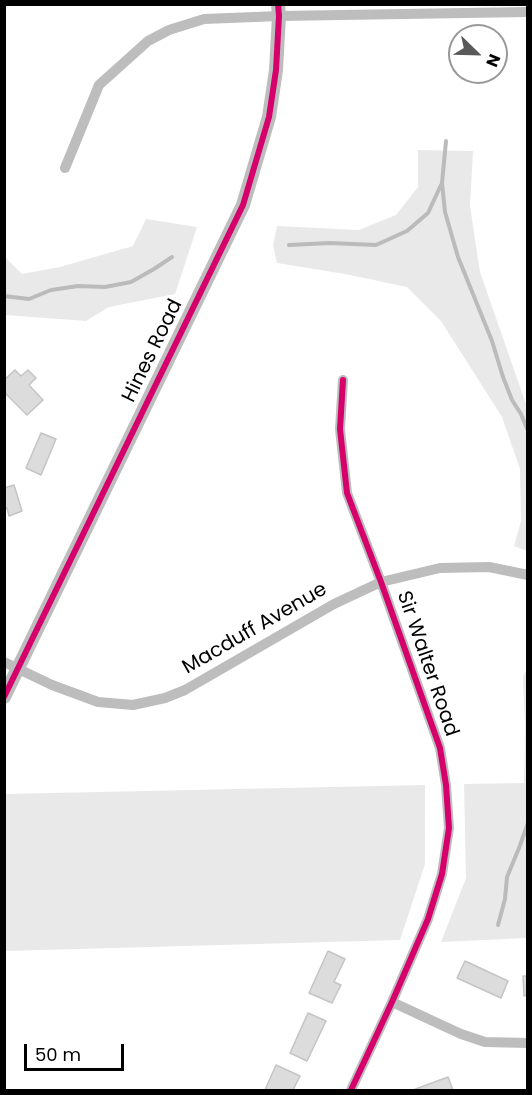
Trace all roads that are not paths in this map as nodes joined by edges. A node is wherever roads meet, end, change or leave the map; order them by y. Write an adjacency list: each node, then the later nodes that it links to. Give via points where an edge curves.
1 (278, 10): 2 (street); 3 (street, via 204,19 148,41 99,85); 8 (street, Hines Road, via 276,70 269,117 243,205)
2 (528, 12)
3 (65, 168)
4 (344, 380): 6 (street, Sir Walter Road, via 340,429 347,493)
5 (528, 575): 6 (street, Macduff Avenue, via 489,567 440,568)
6 (381, 582): 8 (street, Macduff Avenue, via 334,604 165,699 133,705 98,702); 10 (street, Sir Walter Road, via 440,748 449,828 442,874 428,919)
7 (4, 662): 8 (street, Macduff Avenue)
8 (19, 668): 9 (street, Hines Road)
9 (4, 697)
10 (392, 1002): 11 (street, via 485,1042); 12 (street, Sir Walter Road)
11 (528, 1042)
12 (351, 1090)

